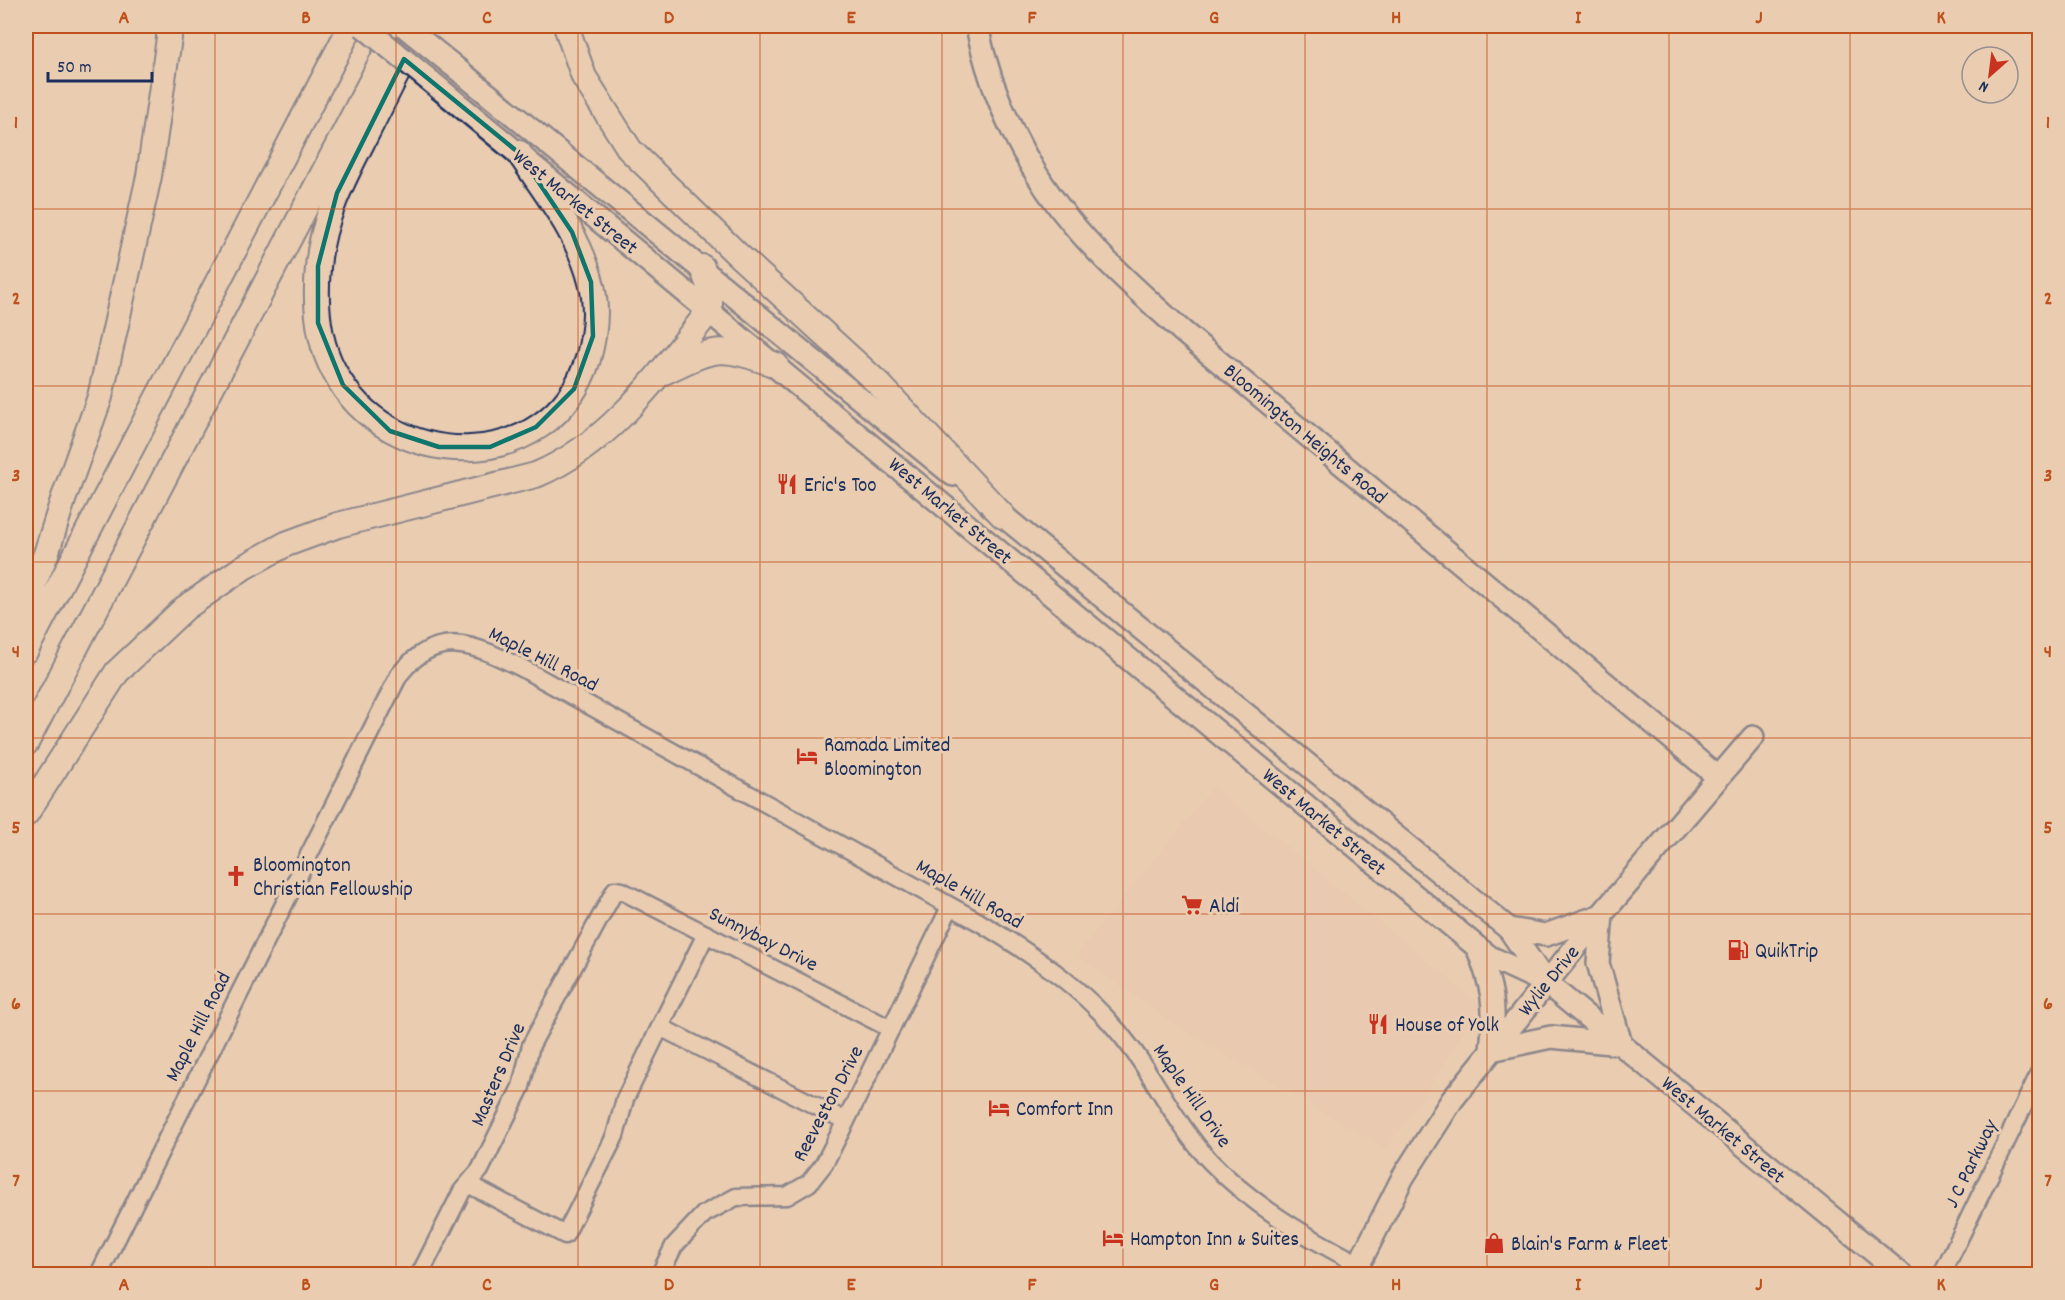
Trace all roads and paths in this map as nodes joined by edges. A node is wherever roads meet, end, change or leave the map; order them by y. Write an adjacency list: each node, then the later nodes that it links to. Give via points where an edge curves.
1 (169, 26): 16 (highway, via 149,176 100,396)
2 (332, 26): 9 (highway)
3 (351, 26): 9 (highway)
4 (363, 26): 10 (main road, West Market Street, bridge)
5 (402, 26): 11 (main road, West Market Street, bridge); 19 (highway)
6 (421, 26): 10 (highway, via 337,193 318,266 318,323 333,370 359,405 390,431 439,447 490,447 517,438 552,416 584,371 595,314 591,282 572,232)
7 (566, 26): 15 (highway, via 584,77 630,150 879,384)
8 (977, 26): 20 (main road, Bloomington Heights Road, via 988,68 1012,129 1059,207 1107,262 1182,331)
9 (322, 82): 17 (highway)
10 (519, 153): 12 (main road, West Market Street)
11 (702, 267): 12 (highway, via 710,289); 15 (main road, West Market Street)
12 (710, 310): 13 (main road, West Market Street); 14 (highway)
13 (776, 365): 14 (highway, via 724,349 705,352); 27 (main road, West Market Street)
14 (656, 375): 21 (highway, via 619,420 596,441 557,466 512,483 338,525 286,544 244,567 185,608 117,672)
15 (1003, 516): 25 (main road, West Market Street)
16 (26, 601)
17 (26, 650)
18 (1753, 737): 20 (main road, Wylie Drive)
19 (26, 742)
20 (1718, 777): 24 (main road, Wylie Drive)
21 (26, 814)
22 (615, 890): 26 (street, Sunnybay Drive); 36 (street, Masters Drive, via 531,1045 520,1088 480,1170)
23 (950, 907): 29 (street, Maple Hill Road, via 1047,966); 31 (street, Reeveston Drive); 38 (street, Maple Hill Road, via 496,656 459,644 438,645 408,664 383,704)
24 (1602, 914): 25 (main road, via 1546,936); 28 (main road, Wylie Drive); 32 (main road, via 1598,963)
25 (1509, 929): 28 (main road, West Market Street)
26 (706, 934): 30 (street); 31 (street, Sunnybay Drive)
27 (1477, 947): 28 (main road, West Market Street); 33 (main road, via 1492,984)
28 (1546, 983): 32 (main road, West Market Street); 33 (main road, Wylie Drive)
29 (1115, 1026): 37 (street, Maple Hill Drive, via 1209,1160 1255,1202)
30 (660, 1027): 35 (street); 36 (street, via 625,1099 615,1136 565,1235)
31 (891, 1029): 35 (street, Reeveston Drive)
32 (1621, 1044): 33 (main road, via 1551,1037); 41 (main road, West Market Street)
33 (1491, 1050): 37 (main road, Wylie Drive, via 1416,1153)
34 (2040, 1072): 42 (street, J C Parkway)
35 (846, 1121): 40 (street, Reeveston Drive, via 824,1164 809,1183 787,1196 736,1197 704,1214 674,1246)
36 (468, 1184): 39 (street, Masters Drive)
37 (1356, 1269)
38 (99, 1275)
39 (420, 1275)
40 (660, 1275)
41 (1901, 1275)
42 (1942, 1275)

